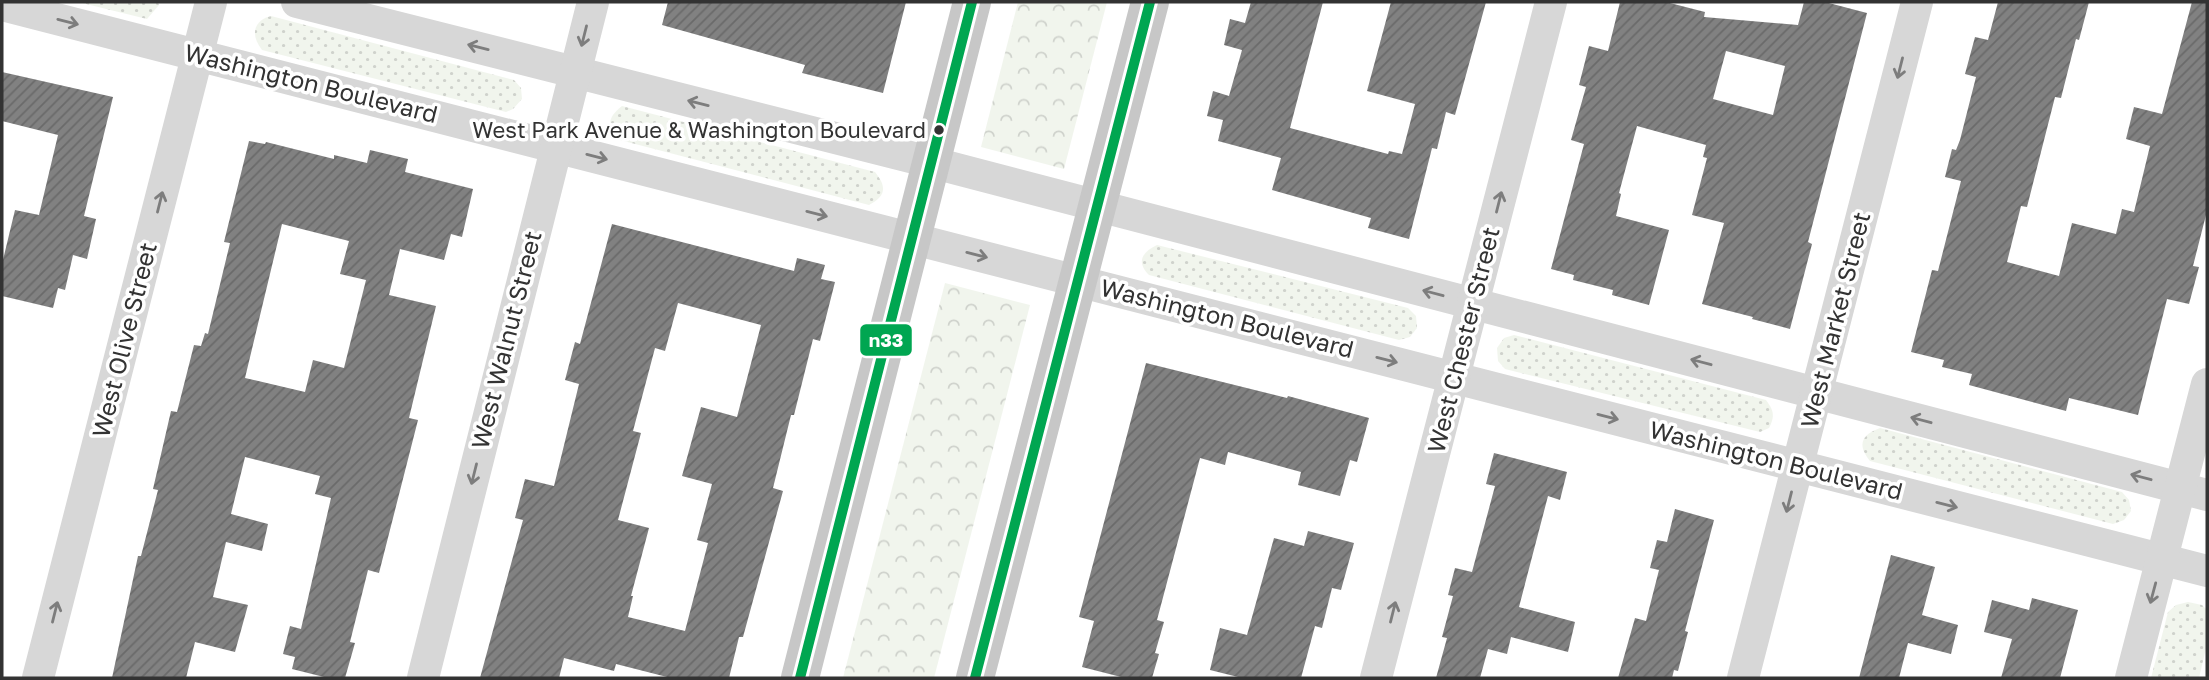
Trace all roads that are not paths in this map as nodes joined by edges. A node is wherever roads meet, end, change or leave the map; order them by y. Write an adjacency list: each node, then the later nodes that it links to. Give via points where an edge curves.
1 (211, 2): 9 (street, West Olive Street)
2 (297, 2): 10 (street, one-way to 2)
3 (593, 2): 10 (street, West Walnut Street, one-way to 10)
4 (972, 2): 12 (highway)
5 (1150, 2): 13 (highway)
6 (1551, 2): 16 (street, West Chester Street, one-way to 6)
7 (1917, 2): 19 (street, West Market Street, one-way to 19)
8 (2, 5): 9 (street, Washington Boulevard, one-way to 9)
9 (197, 55): 11 (street, Washington Boulevard); 24 (street, West Olive Street, one-way to 9)
10 (575, 71): 11 (street, West Walnut Street); 12 (street, one-way to 10)
11 (555, 146): 14 (street, Washington Boulevard, one-way to 14); 25 (street, West Walnut Street, one-way to 25)
12 (930, 162): 13 (street); 14 (highway)
13 (1097, 205): 15 (highway); 16 (street, one-way to 13)
14 (911, 238): 15 (street, Washington Boulevard, one-way to 15); 26 (highway)
15 (1078, 281): 17 (street, Washington Boulevard, one-way to 17); 27 (highway)
16 (1473, 303): 17 (street, West Chester Street); 19 (street, one-way to 16)
17 (1454, 377): 20 (street, Washington Boulevard, one-way to 20); 28 (street, West Chester Street, one-way to 17)
18 (2207, 384): 21 (street)
19 (1817, 393): 20 (street, West Market Street); 21 (street, one-way to 19)
20 (1798, 466): 22 (street, Washington Boulevard, one-way to 22); 29 (street, West Market Street, one-way to 29)
21 (2194, 491): 22 (street)
22 (2162, 560): 23 (street, Washington Boulevard); 30 (street, one-way to 30)
23 (2207, 572)
24 (38, 678)
25 (423, 678)
26 (800, 678)
27 (975, 678)
28 (1376, 678)
29 (1743, 678)
30 (2131, 678)

